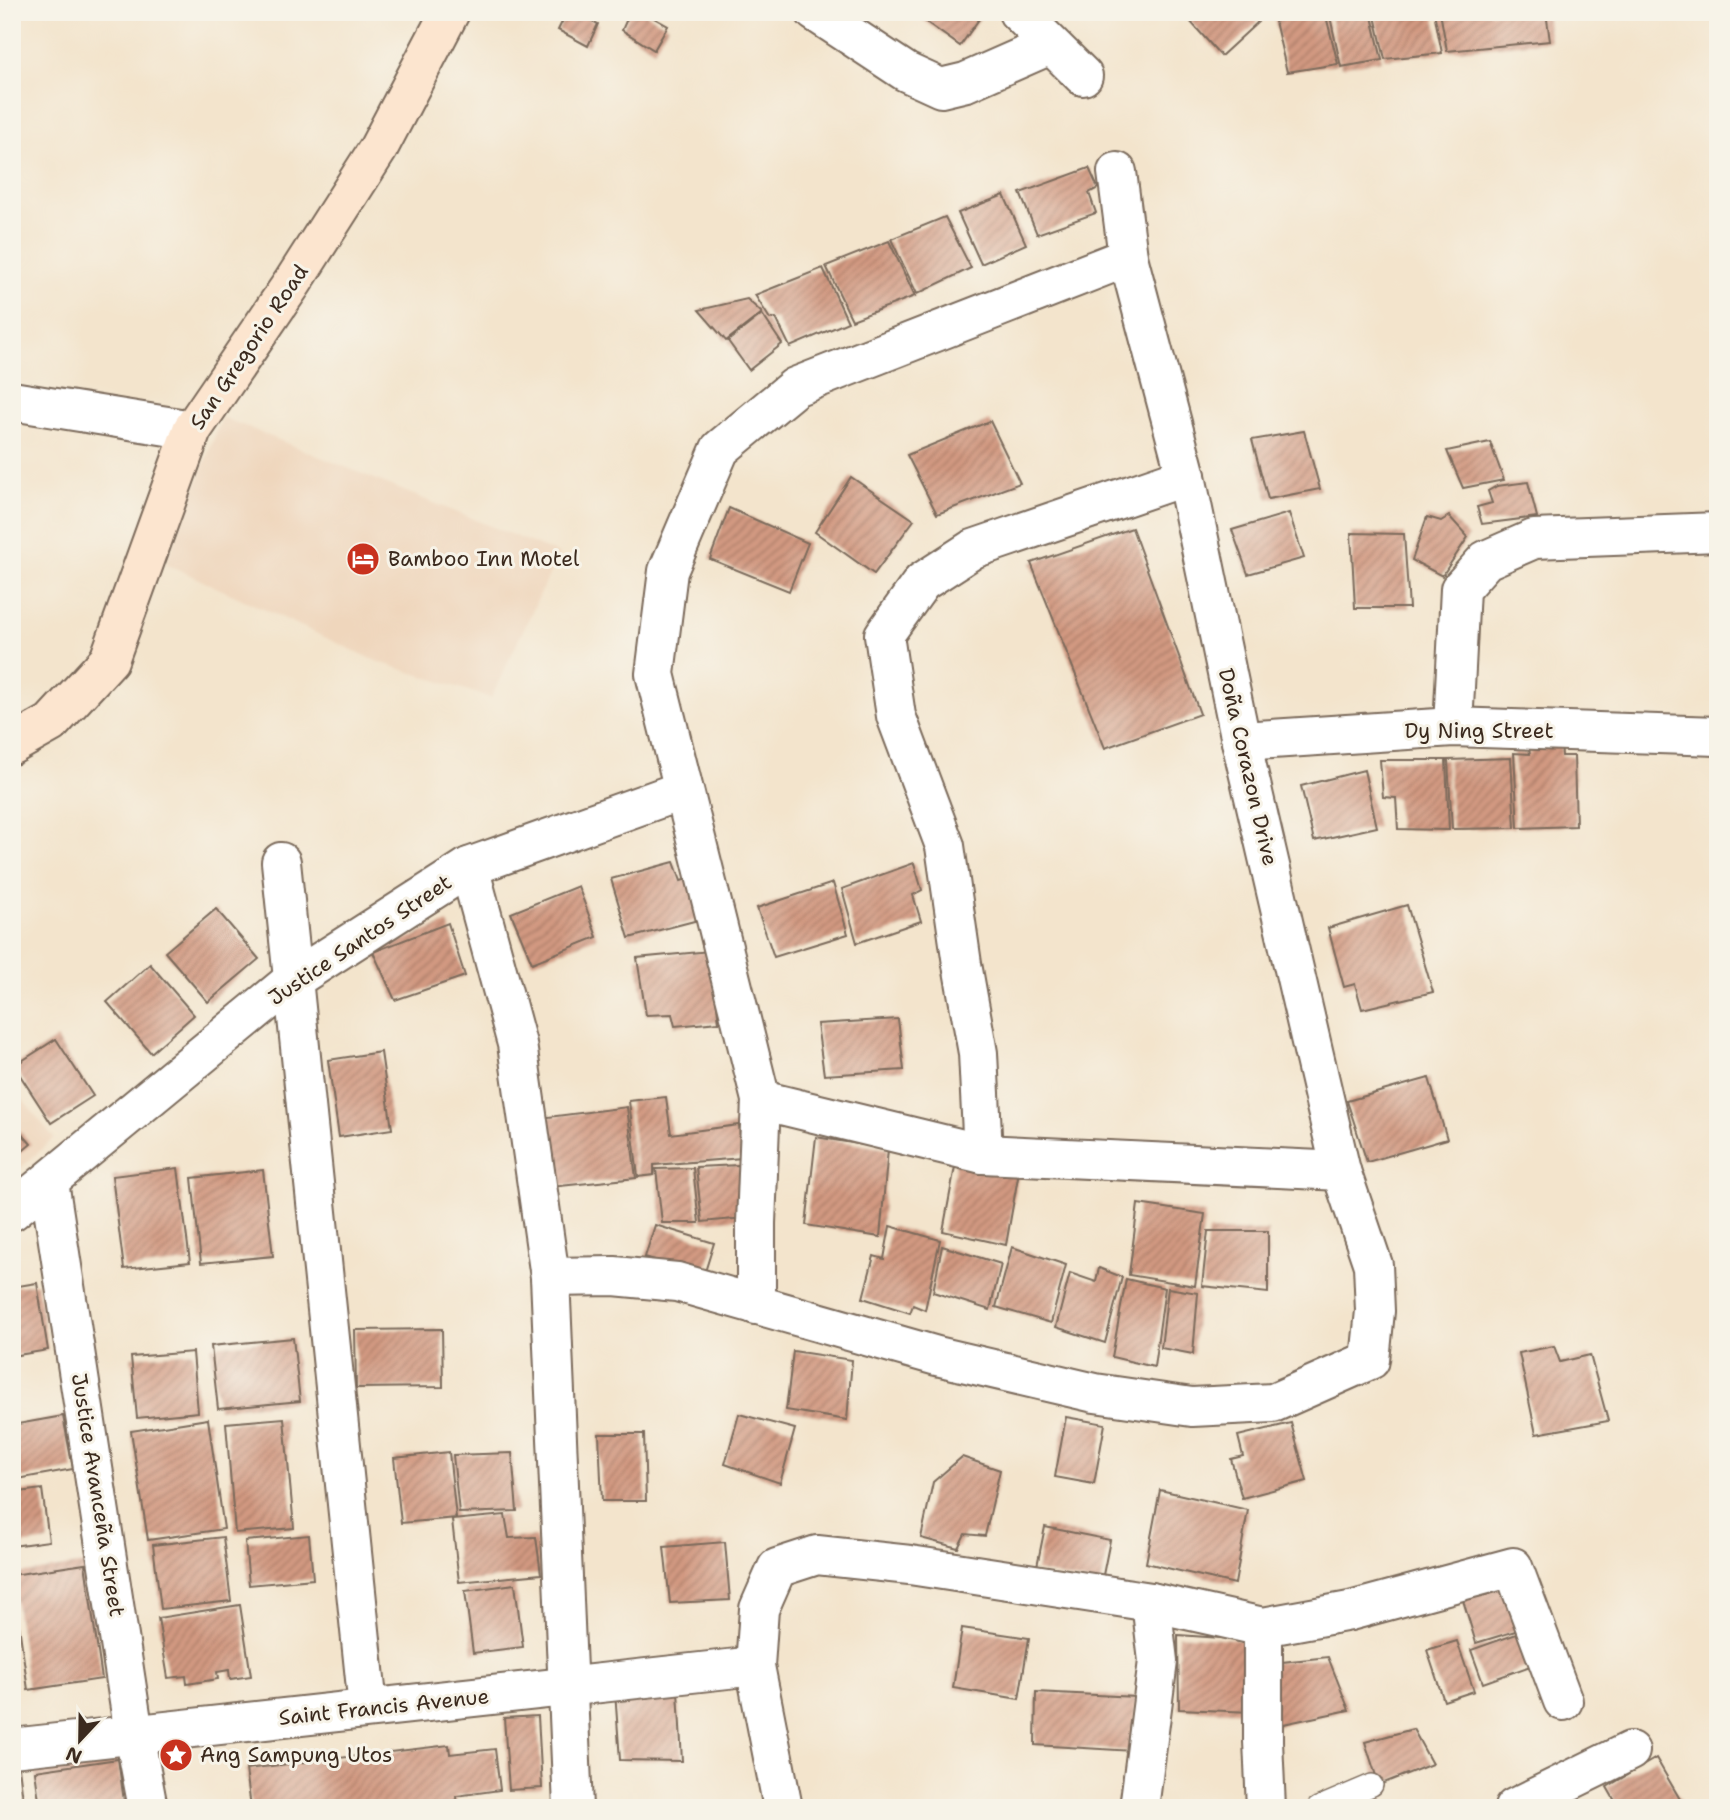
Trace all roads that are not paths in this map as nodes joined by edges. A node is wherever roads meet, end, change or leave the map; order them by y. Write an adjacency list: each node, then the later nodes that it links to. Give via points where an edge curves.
1 (450, 12): 9 (street, San Gregorio Road, via 378,149)
2 (815, 12): 4 (street, via 906,72 941,88 966,82)
3 (1018, 12): 4 (street)
4 (1050, 45): 5 (street)
5 (1083, 76)
6 (1117, 172): 7 (street, Doña Corazon Drive)
7 (1128, 257): 10 (street, Doña Corazon Drive); 16 (street, via 795,387 720,449 668,571 655,674)
8 (12, 401): 9 (street)
9 (192, 430): 15 (street, San Gregorio Road, via 109,660 51,723)
10 (1186, 476): 14 (street, Doña Corazon Drive); 21 (street, via 973,549 922,582 884,635 896,716 945,846 978,1053)
11 (1718, 532): 12 (street, via 1534,539 1486,560 1460,589)
12 (1453, 727): 13 (street, Dy Ning Street); 14 (street, Dy Ning Street)
13 (1718, 736)
14 (1241, 741): 22 (street, Doña Corazon Drive)
15 (12, 745)
16 (683, 790): 18 (street, Justice Santos Street); 20 (street)
17 (281, 862): 19 (street)
18 (469, 867): 19 (street, Justice Santos Street); 25 (street, via 517,1044)
19 (294, 979): 23 (street, Justice Santos Street); 32 (street)
20 (761, 1100): 21 (street); 26 (street)
21 (983, 1154): 22 (street)
22 (1341, 1171): 26 (street, Doña Corazon Drive, via 1373,1265 1370,1360 1273,1403 1192,1407 1095,1393 937,1356)
23 (49, 1182): 24 (street, Justice Santos Street); 33 (street, Justice Avanceña Street)
24 (12, 1211)
25 (550, 1277): 26 (street, via 614,1276 677,1282); 30 (street)
26 (756, 1305)
27 (1151, 1602): 28 (street); 29 (street, via 817,1555 777,1568 759,1609); 40 (street, via 1158,1661)
28 (1264, 1627): 31 (street, via 1350,1611 1513,1567); 41 (street)
29 (755, 1666): 30 (street, Saint Francis Avenue); 37 (street)
30 (569, 1687): 32 (street, Saint Francis Avenue); 39 (street)
31 (1563, 1702)
32 (368, 1708): 33 (street, Saint Francis Avenue)
33 (134, 1734): 34 (street, Saint Francis Avenue); 38 (street, Justice Avanceña Street)
34 (12, 1748)
35 (1630, 1751): 43 (street)
36 (1372, 1785): 42 (lane)
37 (789, 1807)
38 (148, 1808)
39 (573, 1808)
40 (1139, 1808)
41 (1266, 1808)
42 (1318, 1808)
43 (1514, 1808)

